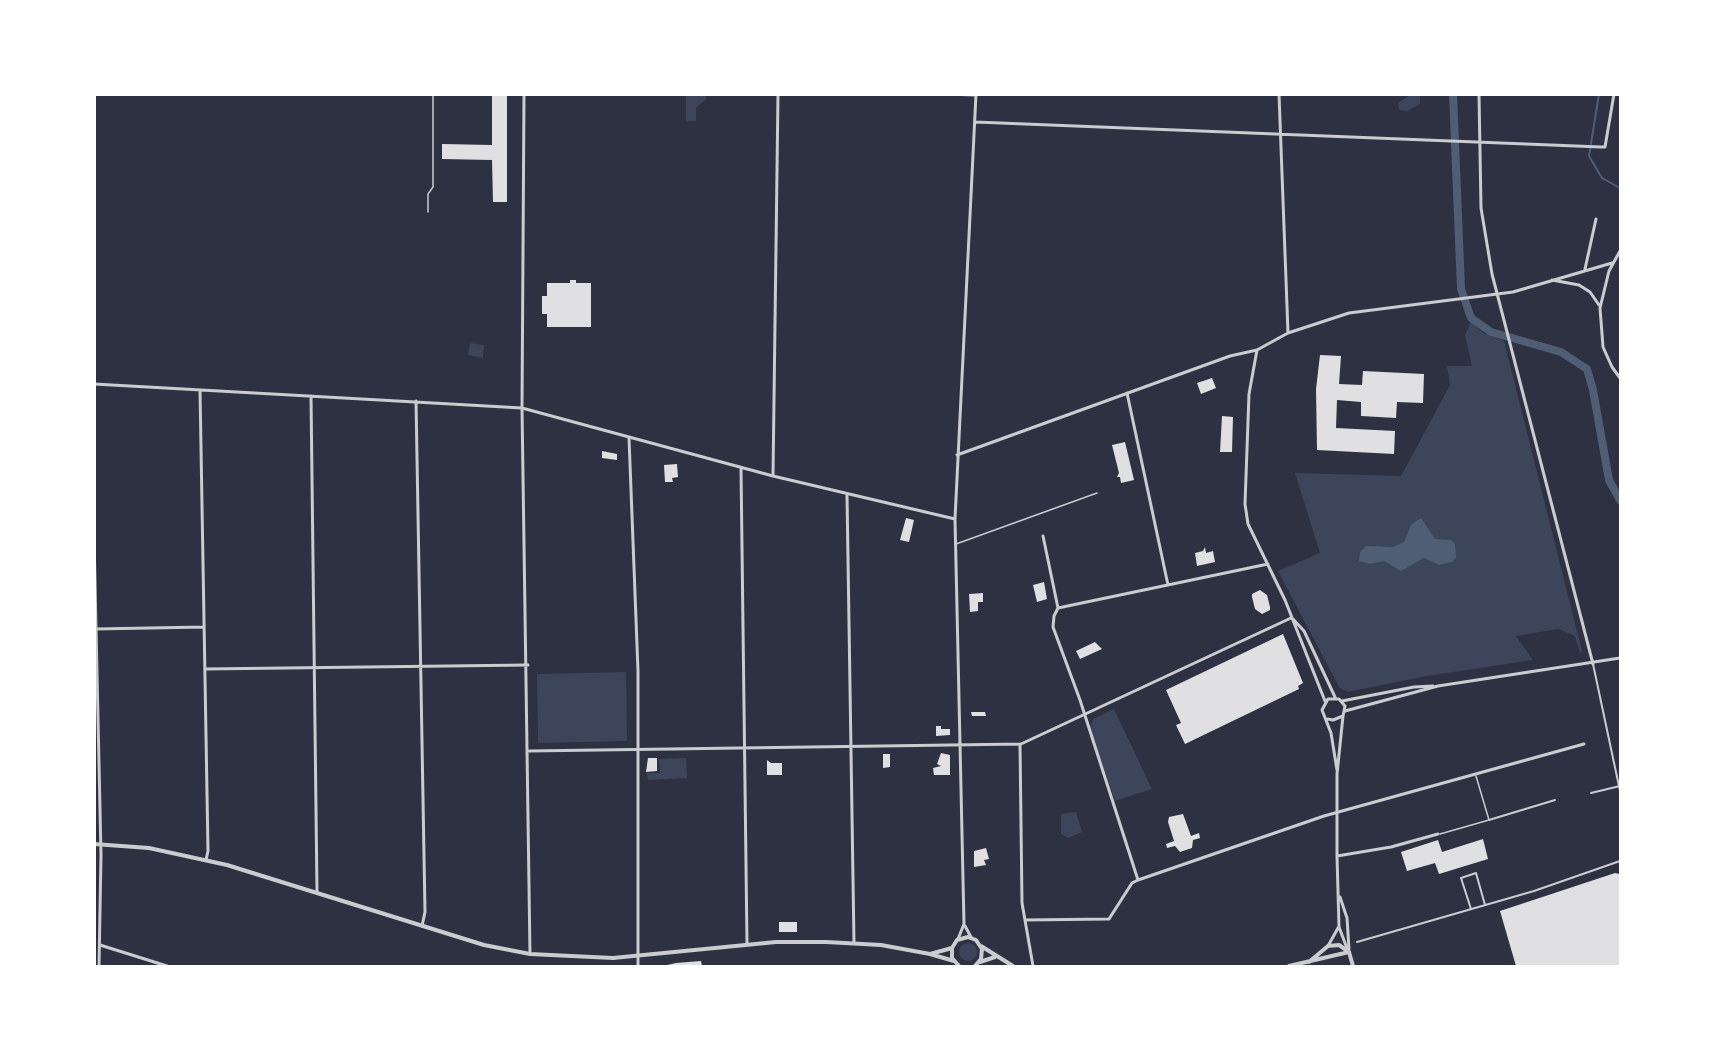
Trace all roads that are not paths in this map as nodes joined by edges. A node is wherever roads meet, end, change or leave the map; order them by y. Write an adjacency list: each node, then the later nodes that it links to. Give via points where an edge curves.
1 (433, 94): 12 (lane)
2 (524, 94): 28 (street)
3 (778, 94): 32 (street)
4 (945, 94): 8 (street)
5 (1279, 94): 10 (street)
6 (1479, 94): 11 (street)
7 (1614, 94): 11 (street, via 1605,147)
8 (976, 95): 9 (street)
9 (975, 122): 10 (street); 30 (street)
10 (1281, 135): 11 (street); 20 (street)
11 (1479, 142): 18 (street, via 1481,208)
12 (428, 212)
13 (1596, 219): 16 (street)
14 (1620, 251): 15 (street)
15 (1612, 263): 16 (street); 19 (street)
16 (1586, 270): 17 (street)
17 (1550, 280): 18 (street); 19 (street, via 1579,285 1595,297)
18 (1498, 294): 20 (street, via 1348,313); 46 (street)
19 (1600, 308): 22 (street, via 1603,347)
20 (1288, 333): 21 (street)
21 (1257, 350): 25 (street); 39 (street, via 1249,394 1245,504 1248,524)
22 (1620, 378)
23 (94, 384): 24 (street)
24 (200, 390): 26 (street); 43 (street)
25 (1127, 393): 30 (street); 40 (street)
26 (311, 396): 27 (street); 49 (street)
27 (416, 401): 28 (street); 48 (street)
28 (522, 408): 29 (street); 47 (street)
29 (629, 438): 31 (street); 63 (street)
30 (957, 455): 35 (street)
31 (741, 468): 32 (street); 62 (street)
32 (773, 476): 34 (street)
33 (1097, 492): 38 (lane)
34 (847, 494): 35 (street); 61 (street)
35 (955, 519): 38 (street)
36 (94, 536): 44 (street)
37 (1043, 536): 41 (street)
38 (955, 544): 58 (street)
39 (1268, 564): 40 (street); 42 (street)
40 (1168, 585): 41 (street)
41 (1059, 608): 56 (street, via 1053,627)
42 (1292, 618): 52 (street, via 1304,631); 53 (street); 56 (street)
43 (204, 627): 44 (street); 50 (street)
44 (95, 629): 74 (street)
45 (1620, 658): 46 (street)
46 (1593, 664): 51 (street); 67 (street)
47 (528, 665): 48 (street); 64 (street)
48 (419, 667): 49 (street); 85 (street, via 425,912)
49 (314, 668): 50 (street); 79 (street)
50 (205, 669): 76 (street)
51 (1438, 686): 54 (street); 55 (street)
52 (1336, 697): 53 (street); 54 (street)
53 (1325, 701): 57 (street, via 1322,710)
54 (1342, 701): 55 (street)
55 (1344, 713): 57 (street); 65 (street)
56 (1083, 715): 59 (street); 78 (street)
57 (1328, 719): 65 (street)
58 (960, 744): 59 (street); 61 (street); 84 (street)
59 (1021, 744): 83 (street)
60 (1584, 744): 66 (street)
61 (852, 746): 62 (street); 90 (street)
62 (744, 747): 63 (street); 91 (street)
63 (639, 750): 64 (street); 100 (street)
64 (529, 751): 98 (street)
65 (1337, 774): 71 (street)
66 (1476, 775): 71 (street); 72 (lane)
67 (1620, 786): 68 (street); 69 (street)
68 (1620, 791)
69 (1591, 793)
70 (1556, 800): 72 (street)
71 (1336, 813): 75 (street); 78 (street)
72 (1489, 820): 73 (lane)
73 (1438, 834): 75 (street)
74 (97, 844): 76 (street, via 148,848); 92 (street)
75 (1337, 856): 80 (street)
76 (206, 860): 79 (street)
77 (1620, 861): 81 (street)
78 (1138, 880): 83 (street, via 1132,883 1109,919)
79 (317, 892): 85 (street)
80 (1339, 896): 86 (street); 97 (street, via 1347,918)
81 (1485, 905): 82 (street); 82 (street, via 1476,873 1461,878)
82 (1471, 909): 89 (street)
83 (1025, 920): 112 (street)
84 (964, 924): 87 (street); 88 (street)
85 (422, 926): 98 (street)
86 (1339, 927): 94 (street); 97 (street)
87 (971, 937): 88 (street); 93 (street)
88 (958, 939): 95 (street)
89 (1357, 942)
90 (854, 943): 91 (street); 99 (street)
91 (747, 944): 100 (street)
92 (99, 945): 96 (street); 107 (street)
93 (981, 946): 101 (street); 103 (street)
94 (1328, 946): 97 (street, via 1339,945); 105 (street)
95 (952, 948): 99 (street); 102 (street)
96 (97, 950): 106 (street)
97 (1348, 952): 105 (street); 114 (street)
98 (530, 954): 100 (street)
99 (930, 954): 102 (street)
100 (640, 956): 108 (street)
101 (995, 957): 103 (street); 111 (street)
102 (954, 962): 109 (street)
103 (980, 962): 110 (street)
104 (1302, 965): 105 (street); 113 (street)
105 (1310, 965)
106 (99, 966)
107 (167, 966)
108 (639, 966)
109 (959, 966)
110 (975, 966)
111 (1013, 966)
112 (1033, 966)
113 (1289, 966)
114 (1353, 966)

